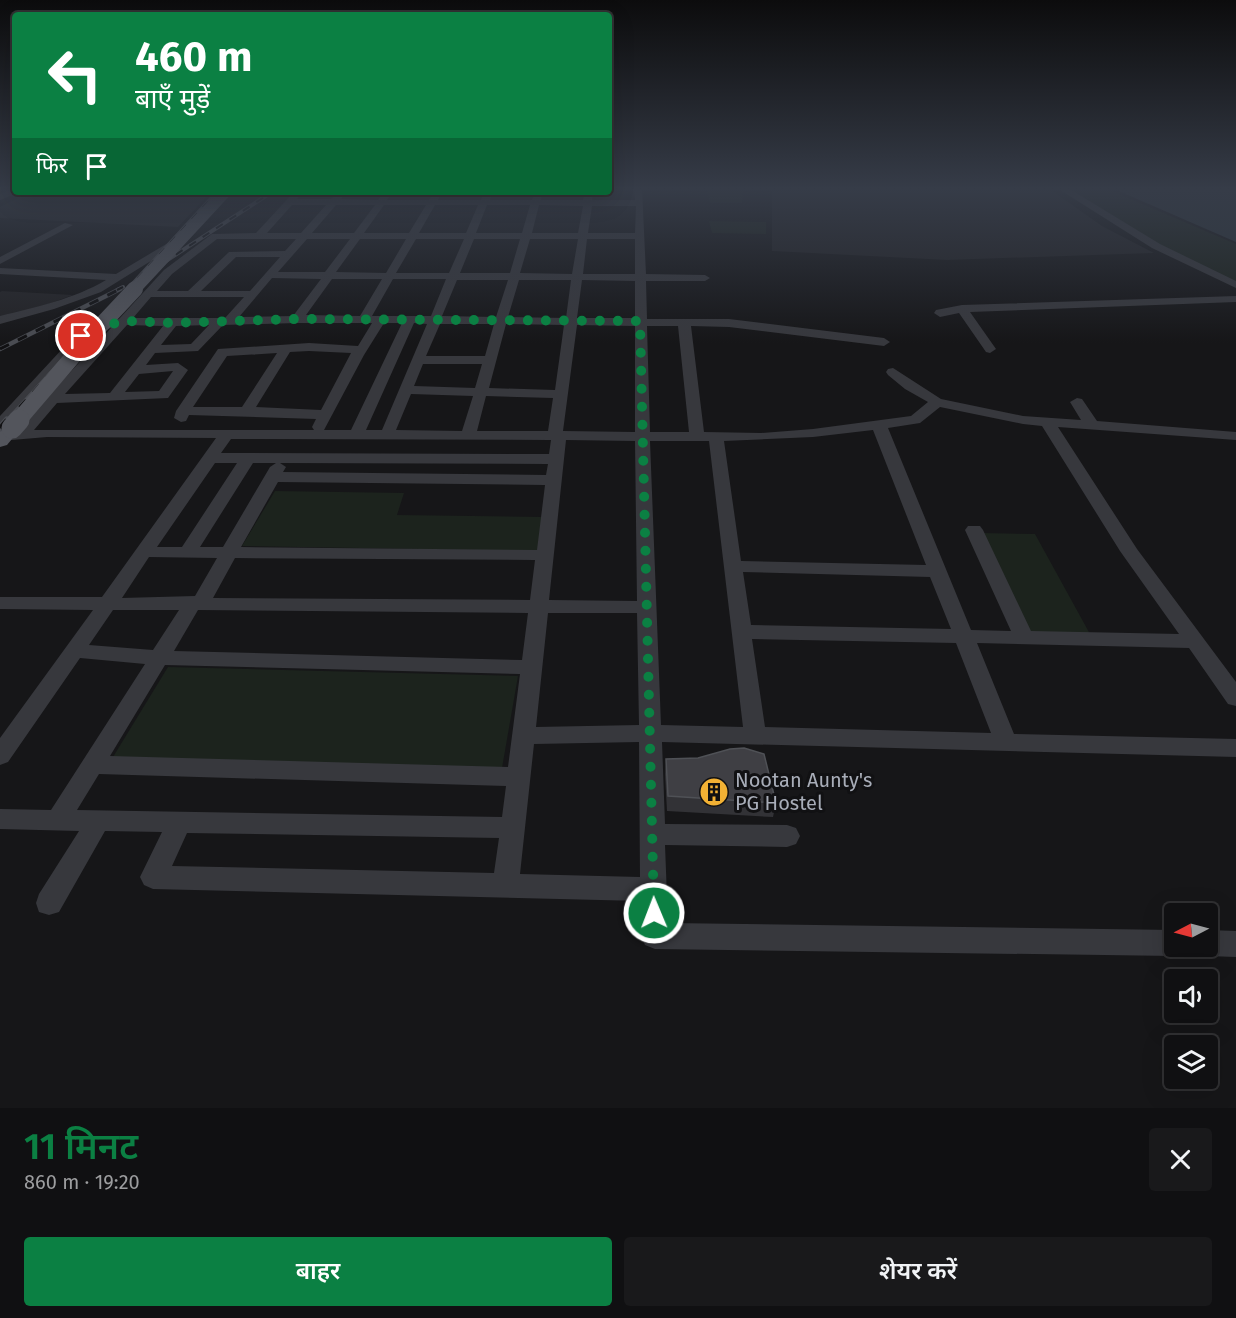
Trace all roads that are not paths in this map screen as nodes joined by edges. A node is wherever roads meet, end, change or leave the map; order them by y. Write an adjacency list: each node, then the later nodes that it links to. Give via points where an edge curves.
1 (40, 240): 14 (street)
2 (175, 240): 23 (street)
3 (181, 240): 70 (main road, bridge)
4 (210, 240): 26 (street, via 168,272)
5 (302, 240): 13 (street)
6 (355, 240): 19 (street)
7 (410, 240): 20 (street)
8 (468, 240): 21 (street)
9 (525, 240): 22 (street)
10 (584, 240): 16 (street)
11 (640, 240): 15 (street)
12 (1146, 240): 25 (street)
13 (288, 254): 18 (street); 27 (street, via 233,254)
14 (0, 261)
15 (640, 268): 16 (street); 24 (street); 42 (street)
16 (583, 269): 22 (street); 41 (street)
17 (0, 271): 23 (street)
18 (270, 275): 19 (street); 28 (street)
19 (328, 276): 20 (street); 32 (street)
20 (389, 276): 21 (street); 33 (street)
21 (453, 276): 22 (street); 37 (street)
22 (514, 276): 38 (street)
23 (117, 277): 36 (street, via 81,296)
24 (705, 278)
25 (1236, 285)
26 (149, 294): 27 (street); 39 (street)
27 (190, 294): 28 (street)
28 (252, 294): 40 (street)
29 (1236, 299): 30 (street)
30 (962, 309): 31 (street); 49 (street)
31 (940, 313)
32 (297, 319): 33 (street); 40 (street)
33 (364, 319): 34 (street)
34 (380, 319): 35 (street); 50 (street)
35 (410, 319): 37 (street); 75 (street)
36 (0, 320)
37 (435, 320): 38 (street); 52 (street)
38 (501, 320): 41 (street); 53 (street)
39 (125, 321): 44 (street); 61 (street); 70 (street, via 94,328 81,336)
40 (229, 321): 44 (street); 46 (street); 51 (street, via 219,351)
41 (573, 321): 42 (street); 59 (street)
42 (640, 321): 43 (street); 80 (street)
43 (684, 322): 45 (street, via 782,328); 81 (street)
44 (172, 323): 48 (street)
45 (884, 342)
46 (198, 346): 48 (street); 55 (street)
47 (286, 348): 50 (street); 51 (street); 65 (street)
48 (151, 349): 54 (street)
49 (990, 349)
50 (360, 350): 66 (street)
51 (223, 352): 64 (street)
52 (418, 360): 53 (street); 57 (street)
53 (490, 360): 58 (street)
54 (135, 370): 55 (street); 60 (street)
55 (181, 370): 60 (street, via 163,395)
56 (893, 372): 62 (street)
57 (406, 390): 58 (street); 76 (street)
58 (481, 392): 59 (street); 78 (street)
59 (562, 394): 79 (street)
60 (114, 397): 61 (street)
61 (53, 399): 70 (street)
62 (937, 402): 67 (street); 68 (street, via 915,420)
63 (1077, 402): 69 (street)
64 (183, 411): 65 (street); 71 (street)
65 (246, 411): 66 (street)
66 (325, 416): 74 (street)
67 (1047, 422): 69 (street); 102 (street, via 1129,551)
68 (879, 425): 81 (street, via 813,433); 93 (street)
69 (1092, 425): 77 (street)
70 (6, 434): 71 (street)
71 (176, 434): 72 (street)
72 (227, 434): 73 (street); 82 (street)
73 (296, 435): 74 (street); 84 (street)
74 (315, 435): 75 (street)
75 (356, 435): 76 (street)
76 (387, 435): 78 (street)
77 (1236, 435)
78 (468, 436): 79 (street)
79 (557, 436): 80 (street); 85 (street)
80 (642, 437): 81 (street); 98 (street)
81 (706, 437): 92 (street)
82 (211, 458): 83 (street); 88 (street)
83 (248, 458): 84 (street); 89 (street)
84 (283, 458): 85 (street); 86 (street)
85 (555, 470): 86 (street); 91 (street)
86 (272, 477): 90 (street)
87 (974, 530): 101 (street)
88 (145, 552): 89 (street); 94 (street)
89 (187, 553): 90 (street)
90 (230, 553): 91 (street); 95 (street)
91 (544, 555): 97 (street)
92 (733, 566): 93 (street); 99 (street)
93 (937, 571): 100 (street)
94 (111, 602): 95 (street); 96 (street); 103 (street)
95 (198, 602): 97 (street); 104 (street)
96 (0, 603)
97 (537, 606): 98 (street); 105 (street)
98 (646, 607): 107 (street)
99 (742, 633): 100 (street); 109 (street)
100 (964, 637): 101 (street); 110 (street)
101 (1024, 638): 102 (street)
102 (1195, 641): 106 (street)
103 (75, 651): 104 (street); 112 (street)
104 (159, 658): 105 (street); 113 (street)
105 (530, 667): 108 (street)
106 (1236, 698)
107 (650, 733): 108 (street); 109 (street); 120 (street)
108 (523, 736): 114 (street)
109 (755, 736): 110 (street)
110 (1006, 742): 111 (street)
111 (1236, 748)
112 (0, 756)
113 (93, 765): 114 (street); 116 (street)
114 (518, 777): 119 (street)
115 (0, 819): 116 (street)
116 (58, 820): 117 (street)
117 (98, 821): 118 (street); 124 (street)
118 (180, 822): 119 (street); 122 (street, via 153,877)
119 (512, 828): 122 (street)
120 (652, 834): 121 (street); 123 (street)
121 (787, 836)
122 (506, 885): 123 (street)
123 (654, 889): 125 (street, via 655,936)
124 (49, 903)
125 (1164, 943)
126 (1218, 943): 127 (street)
127 (1236, 944)

